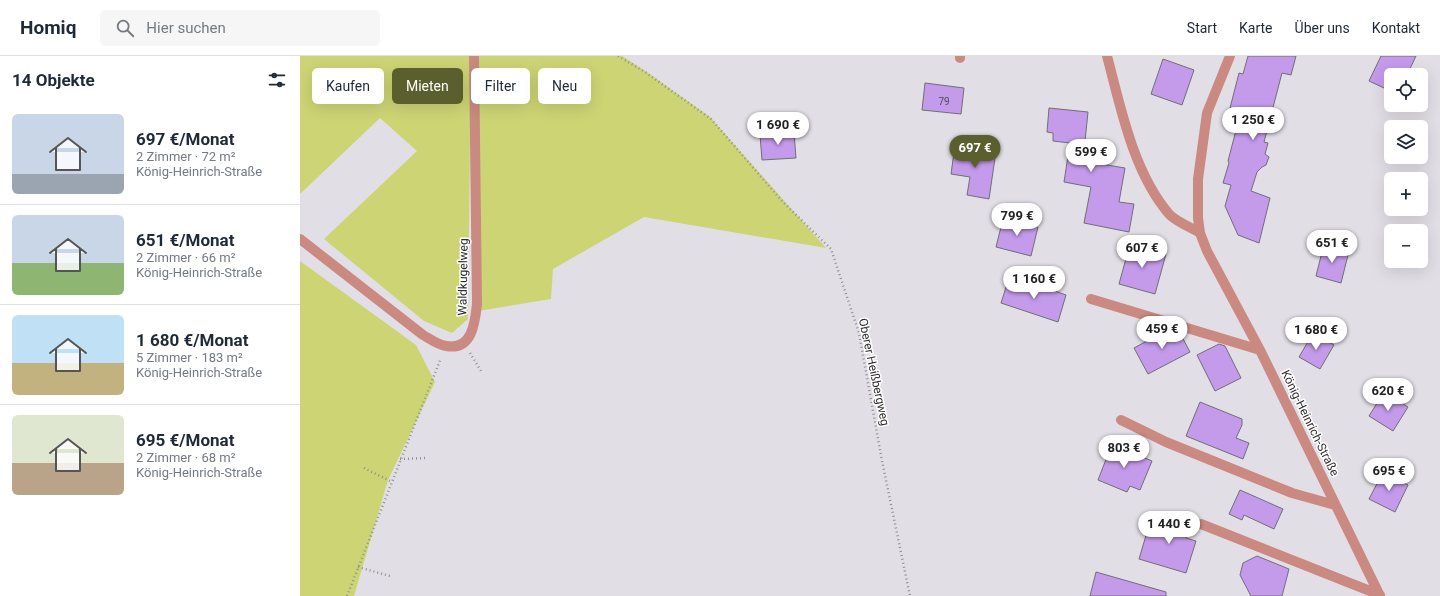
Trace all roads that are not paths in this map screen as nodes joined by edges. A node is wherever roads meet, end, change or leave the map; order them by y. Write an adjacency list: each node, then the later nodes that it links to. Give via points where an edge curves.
1 (474, 56): 5 (street, Waldkugelweg, via 477,304 476,323 472,334 464,343 445,346 423,335)
2 (1107, 56): 4 (street, via 1127,130 1146,180 1170,215)
3 (1230, 56): 4 (street, König-Heinrich-Straße, via 1207,113 1198,179)
4 (1200, 233): 7 (street, König-Heinrich-Straße)
5 (300, 239)
6 (1091, 299): 7 (street)
7 (1260, 350): 9 (street, König-Heinrich-Straße)
8 (1121, 420): 9 (street, via 1166,442 1292,493)
9 (1335, 505): 11 (street, König-Heinrich-Straße)
10 (1202, 524): 11 (street)
11 (1380, 596)

